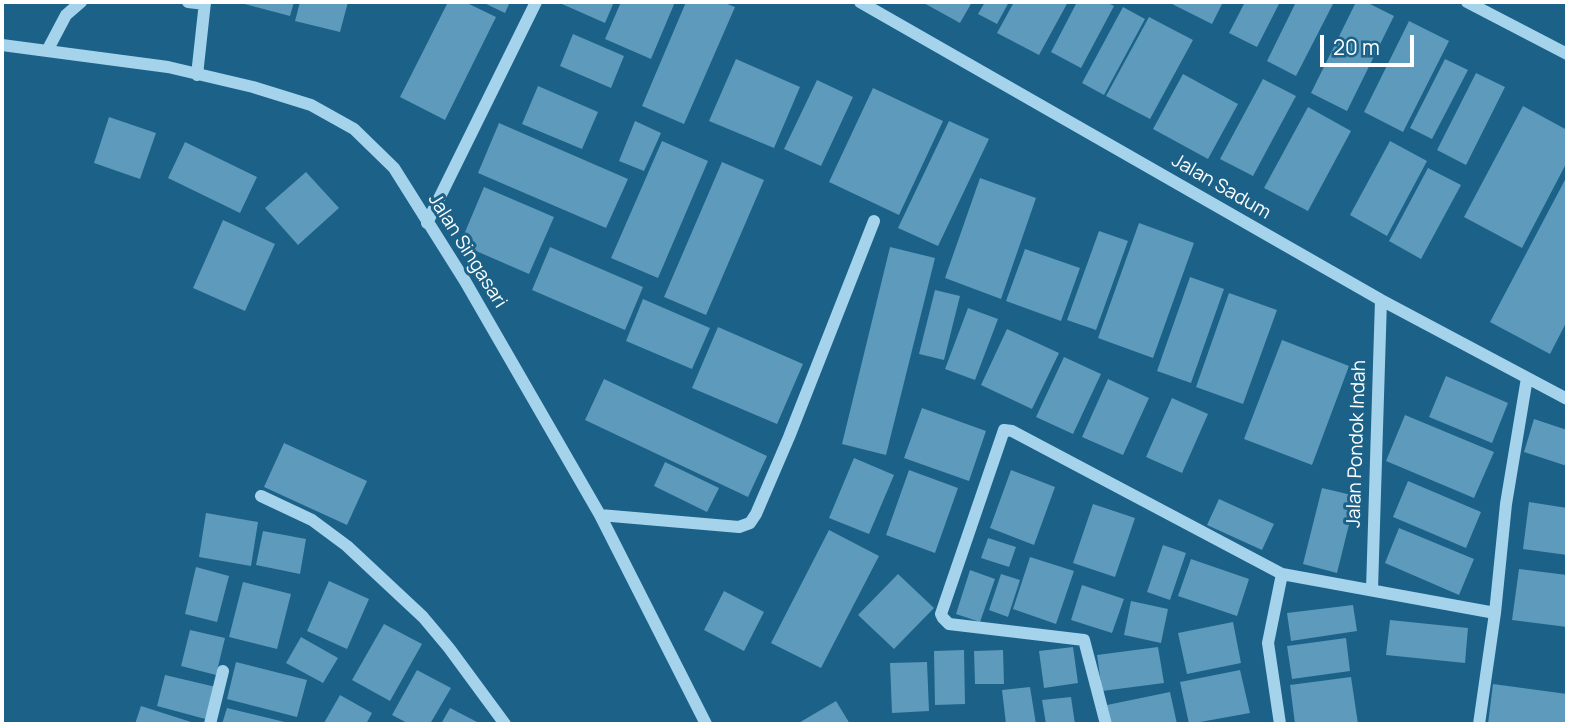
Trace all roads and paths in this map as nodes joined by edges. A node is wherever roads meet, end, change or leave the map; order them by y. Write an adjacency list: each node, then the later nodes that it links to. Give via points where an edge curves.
1 (81, 2): 8 (street, via 66,15)
2 (188, 2): 6 (street)
3 (536, 2): 12 (street)
4 (860, 2): 13 (street, Jalan Sadum)
5 (1467, 2): 9 (street)
6 (205, 3): 10 (street)
7 (2, 45): 8 (street, Jalan Singasari)
8 (47, 51): 10 (street, Jalan Singasari)
9 (1567, 54)
10 (197, 75): 12 (street, Jalan Singasari, via 311,105 354,129 394,168)
11 (874, 221): 17 (street, via 750,523 739,527)
12 (427, 223): 17 (street, Jalan Singasari)
13 (1381, 300): 14 (street, Jalan Sadum); 19 (street, Jalan Pondok Indah)
14 (1527, 378): 15 (street, Jalan Sadum); 20 (street, via 1506,504)
15 (1567, 398)
16 (261, 496): 23 (street, via 312,520 347,545 423,617)
17 (600, 515): 24 (street, Jalan Singasari)
18 (1282, 573): 19 (street); 25 (street, via 1004,430 941,614 949,624 1084,640); 26 (street, via 1268,643)
19 (1372, 589): 20 (street)
20 (1495, 613): 27 (street)
21 (223, 671): 22 (street)
22 (210, 724)
23 (505, 724)
24 (706, 724)
25 (1106, 724)
26 (1280, 724)
27 (1479, 724)

